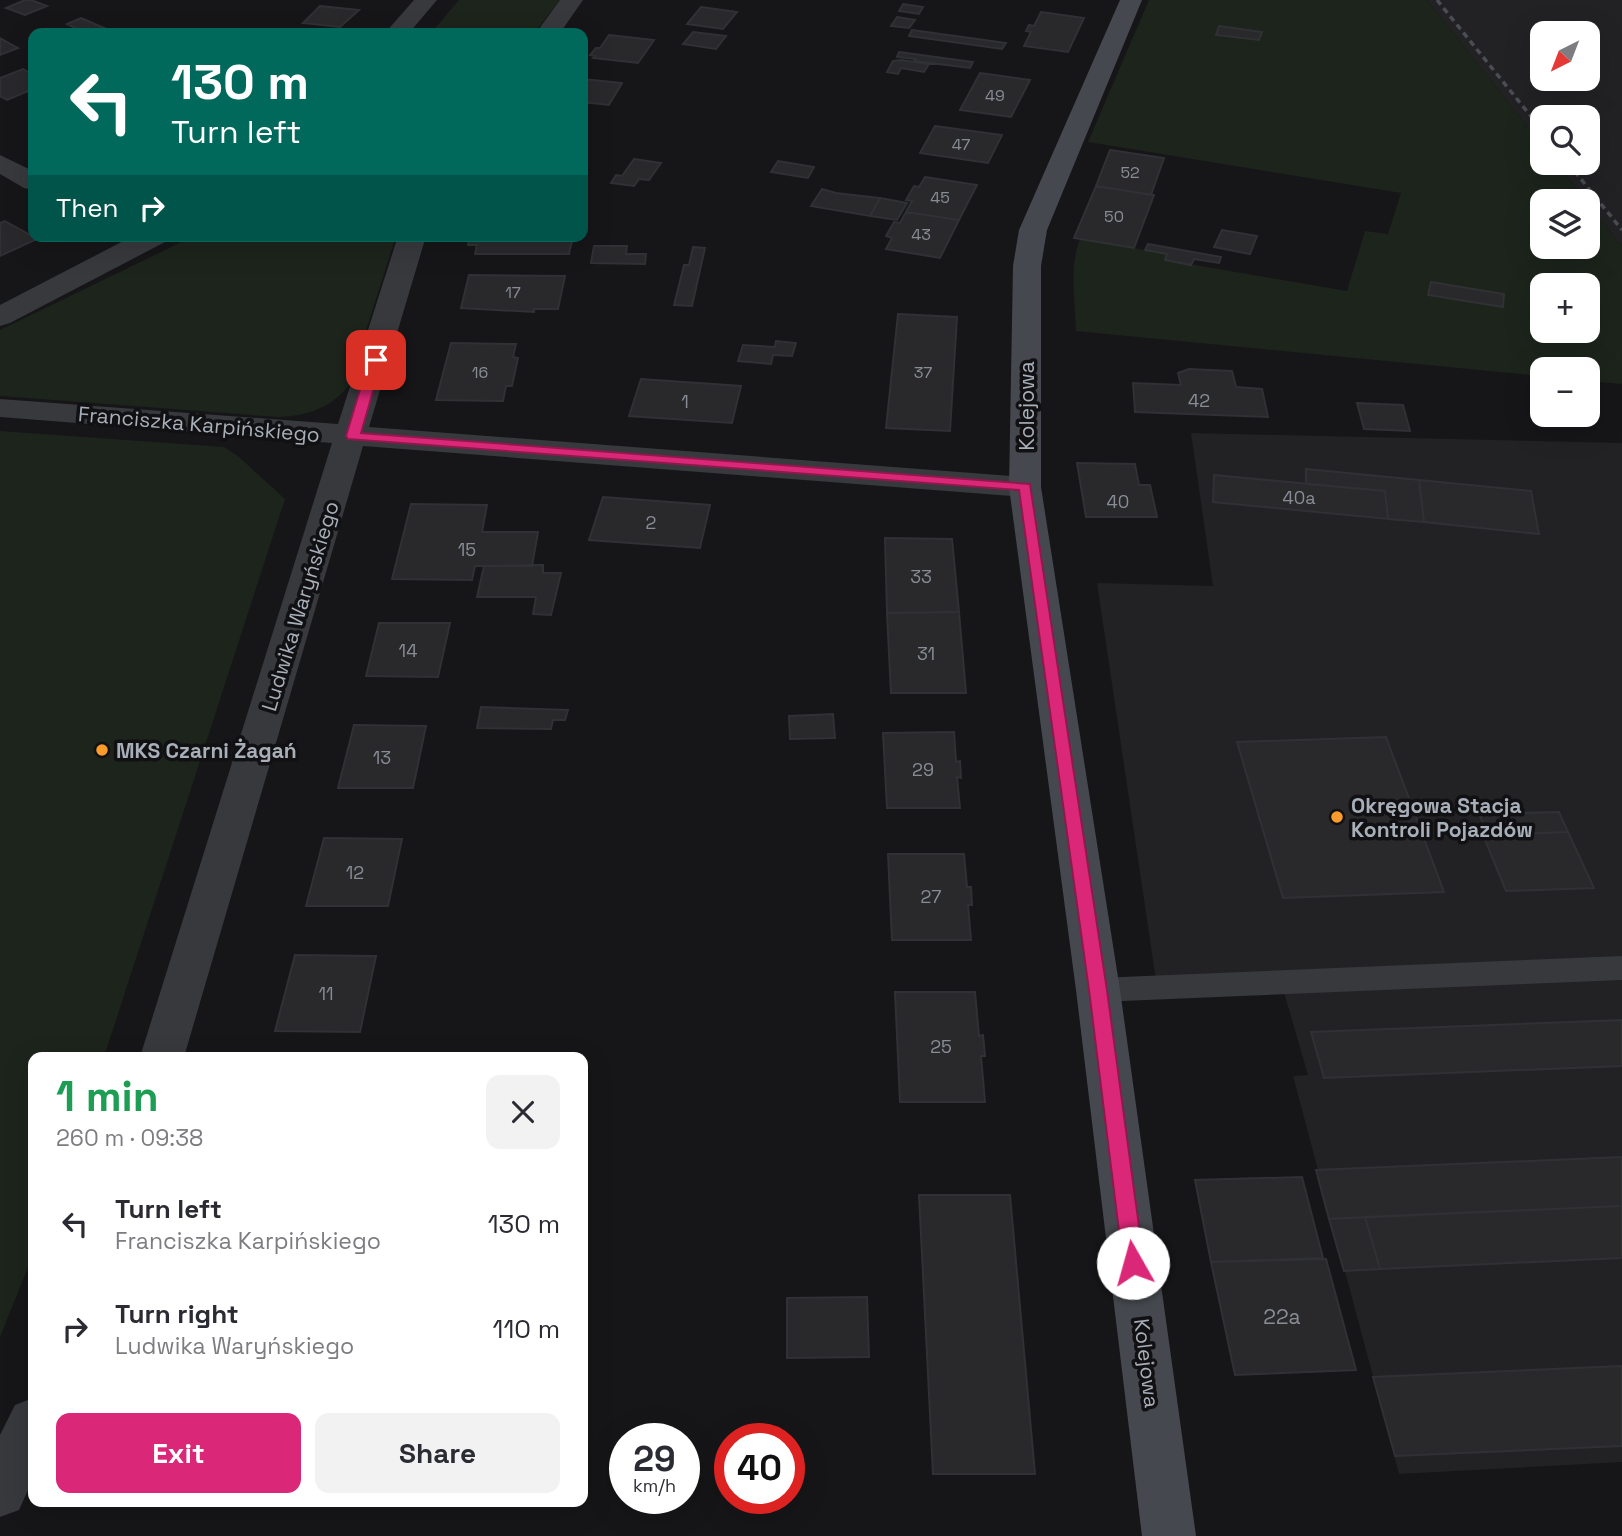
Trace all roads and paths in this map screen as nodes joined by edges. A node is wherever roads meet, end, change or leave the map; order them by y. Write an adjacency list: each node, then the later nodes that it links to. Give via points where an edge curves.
1 (426, 0): 4 (street)
2 (572, 0): 5 (street)
3 (1131, 0): 13 (street, Kolejowa, via 1033,230 1027,266)
4 (401, 28)
5 (552, 28)
6 (0, 163): 7 (street)
7 (28, 179)
8 (136, 242): 10 (street)
9 (410, 242): 12 (street, Ludwika Waryńskiego)
10 (0, 317)
11 (0, 408): 12 (street, Franciszka Karpińskiego)
12 (353, 436): 13 (street, Franciszka Karpińskiego); 16 (street, Ludwika Waryńskiego)
13 (1026, 486): 15 (street, Kolejowa)
14 (1622, 968): 15 (lane)
15 (1098, 990): 19 (street, Kolejowa)
16 (163, 1052)
17 (28, 1433): 18 (street)
18 (0, 1491)
19 (1169, 1536)

